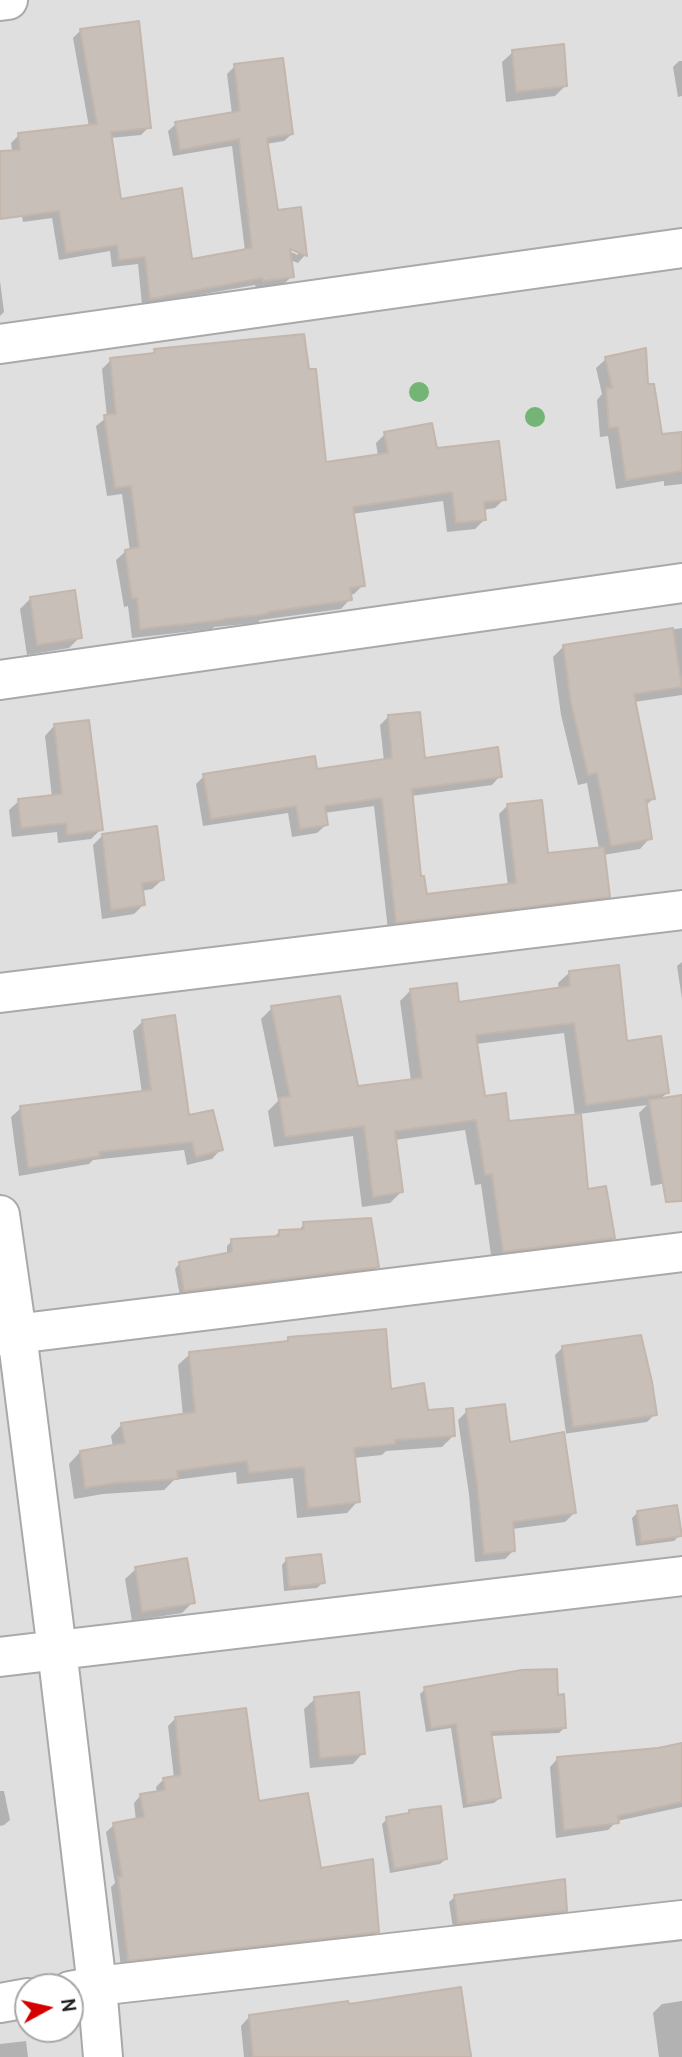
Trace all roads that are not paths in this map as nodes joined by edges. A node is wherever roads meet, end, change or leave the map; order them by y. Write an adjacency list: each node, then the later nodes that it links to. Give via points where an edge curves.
1 (8, 0): 2 (street)
2 (0, 1)
3 (682, 248): 4 (street)
4 (0, 344)
5 (682, 583): 6 (street)
6 (0, 680)
7 (682, 910): 8 (street)
8 (0, 993)
9 (0, 1215): 11 (street)
10 (682, 1252): 11 (street)
11 (9, 1335): 13 (street)
12 (682, 1577): 13 (street)
13 (57, 1650): 14 (street); 16 (street)
14 (0, 1657)
15 (682, 1920): 17 (street)
16 (82, 1973)
17 (84, 1988)
18 (84, 1991): 19 (street)
19 (103, 2057)

